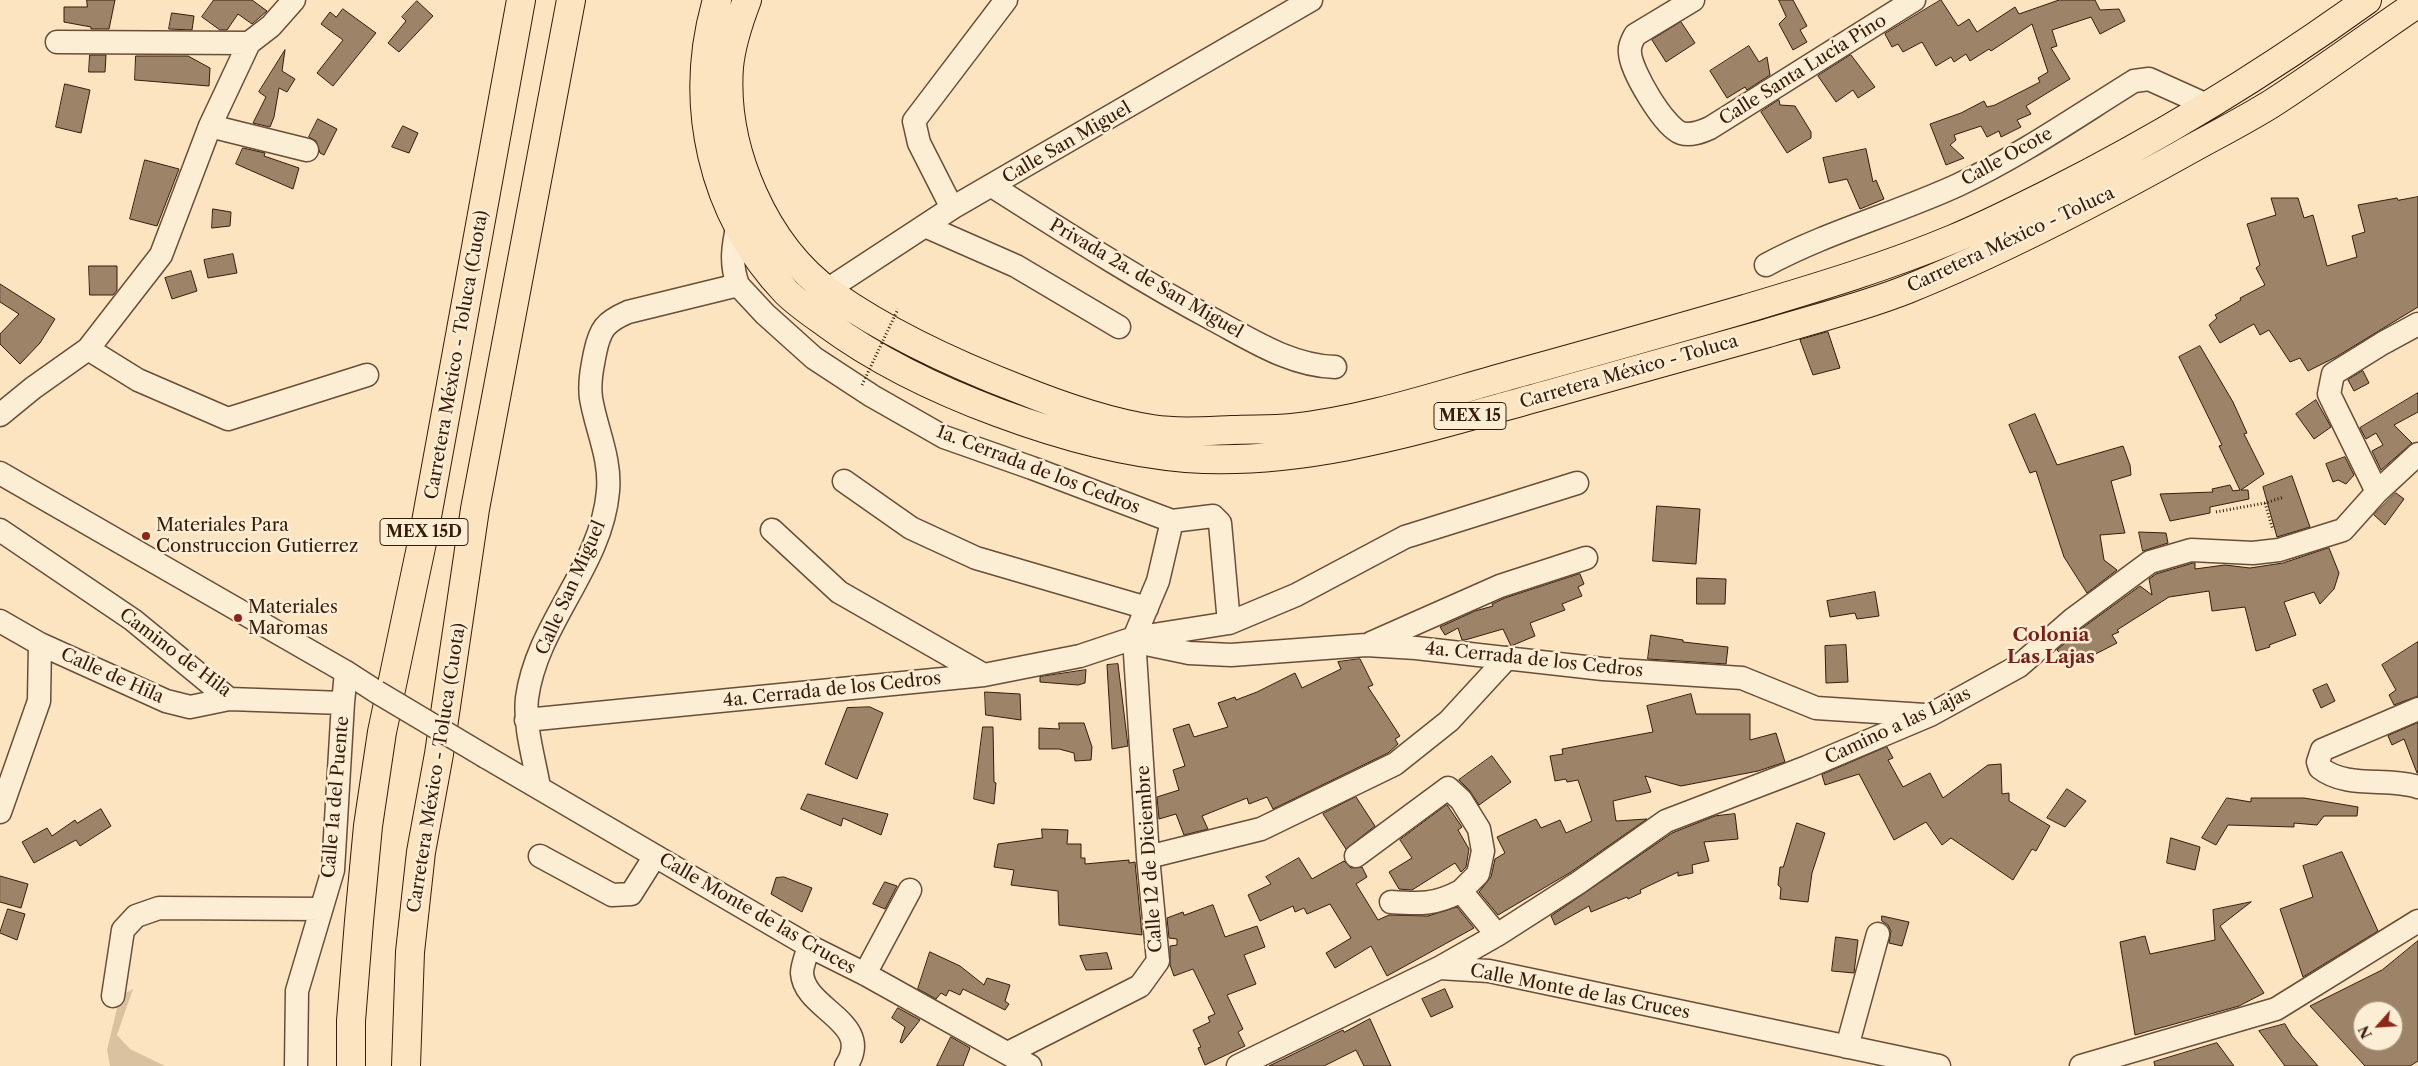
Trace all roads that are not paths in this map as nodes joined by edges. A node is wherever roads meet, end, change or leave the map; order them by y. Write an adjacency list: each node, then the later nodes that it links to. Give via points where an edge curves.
1 (294, 0): 13 (street, via 271,26)
2 (521, 0): 74 (main road, Carretera México - Toluca (Cuota) / MEX 15D, via 424,533 382,732 358,921)
3 (571, 0): 75 (main road, Carretera México - Toluca (Cuota) / MEX 15D, via 475,509 439,754 421,852 410,952)
4 (717, 0): 19 (main road, Carretera México - Toluca / MEX 15, via 704,60 707,133 714,164)
5 (747, 0): 23 (main road, Carretera México - Toluca / MEX 15, via 729,66 729,98 738,154 749,185 783,247 804,272)
6 (1006, 0): 18 (street, via 914,121 918,143)
7 (1311, 0): 17 (street, Calle San Miguel)
8 (1693, 0): 9 (street, Calle Santa Lucía Pino, via 1635,35 1630,43 1634,69 1669,125 1690,134 1710,128)
9 (1914, 0)
10 (2368, 0): 14 (main road, Carretera México - Toluca / MEX 15)
11 (2418, 3): 19 (main road, Carretera México - Toluca / MEX 15, via 2270,105 2063,218 1905,290 1816,319 1460,419 1304,454 1216,459 1158,455 1041,427 978,404 884,361 806,309 781,287 758,258)
12 (57, 42): 13 (street)
13 (249, 43): 15 (street)
14 (2209, 106): 21 (street, Calle Ocote, via 2148,79 2134,81 2028,147 1958,185 1796,249); 23 (main road, Carretera México - Toluca / MEX 15, via 2114,160 1955,239 1837,282 1443,393 1289,429 1195,432 1152,429 1056,404 934,353 886,328)
15 (210, 126): 16 (street); 26 (street, via 161,255)
16 (307, 150)
17 (992, 186): 18 (street, Calle San Miguel); 27 (street, Privada 2a. de San Miguel, via 1170,297 1252,341 1318,366)
18 (952, 208): 20 (street, Calle San Miguel)
19 (738, 223): 22 (street, via 732,253)
20 (925, 226): 23 (street, Calle San Miguel); 25 (street, via 1016,266)
21 (1766, 265)
22 (738, 285): 35 (street, 1a. Cerrada de los Cedros, via 814,358 944,437); 52 (street, Calle San Miguel, via 628,312 611,319 601,331 590,384 609,475 605,513 596,540 552,626 532,676)
23 (827, 290)
24 (2418, 324): 34 (street, via 2333,374 2329,394)
25 (1119, 328)
26 (88, 349): 28 (street, via 138,380 228,419); 29 (street)
27 (1335, 367)
28 (367, 375)
29 (0, 415)
30 (2418, 454): 34 (street, Camino a las Lajas)
31 (0, 473): 46 (street)
32 (844, 481): 39 (street, via 911,528 976,558)
33 (1577, 483): 41 (street, via 1405,537 1296,595)
34 (2377, 492): 51 (street, Camino a las Lajas, via 2343,530 2279,550 2253,553 2190,550 2150,562 2073,619 2019,666)
35 (1172, 521): 39 (street, via 1158,580); 41 (street, via 1194,517 1218,518)
36 (0, 530): 48 (street, Camino de Hila, via 133,620)
37 (772, 530): 47 (street, via 839,592)
38 (1586, 558): 44 (street, via 1500,586)
39 (1147, 608): 42 (street)
40 (0, 621): 43 (street, Calle de Hila)
41 (1229, 623): 42 (street)
42 (1134, 638): 44 (street, 4a. Cerrada de los Cedros, via 1190,654 1231,655); 47 (street, 4a. Cerrada de los Cedros, via 1080,656); 59 (street, Calle 12 de Diciembre)
43 (40, 644): 48 (street, Calle de Hila, via 166,701 190,707); 55 (street, via 39,701)
44 (1366, 645): 45 (street, 4a. Cerrada de los Cedros)
45 (1507, 658): 51 (street, 4a. Cerrada de los Cedros, via 1603,669 1742,678 1816,708); 59 (street, via 1449,721 1395,764 1261,829)
46 (346, 672): 49 (street); 53 (street, Calle Monte de las Cruces, bridge)
47 (984, 675): 52 (street, 4a. Cerrada de los Cedros)
48 (229, 699): 49 (street, Camino de Hila)
49 (343, 703): 63 (street, Calle 1a del Puente, via 333,870)
50 (2418, 709): 54 (street, via 2322,750 2318,762 2320,768 2337,779 2403,782)
51 (1930, 715): 66 (street, Camino a las Lajas, via 1799,770 1666,820 1624,853)
52 (526, 720): 53 (street, Calle San Miguel)
53 (539, 787): 57 (street, Calle Monte de las Cruces)
54 (2418, 787)
55 (0, 812)
56 (540, 856): 57 (street, via 612,895 622,895 631,894)
57 (655, 856): 67 (street, Calle Monte de las Cruces)
58 (1356, 856): 61 (street, via 1448,788 1461,800 1479,829 1483,851 1478,874)
59 (1148, 857): 72 (street, Calle 12 de Diciembre, via 1158,962 1151,973 1140,986)
60 (910, 890): 69 (street)
61 (1461, 891): 62 (street, via 1442,901); 66 (street)
62 (1391, 902)
63 (321, 909): 70 (street, via 159,908 136,916 123,930); 73 (street, Calle 1a del Puente, via 297,991)
64 (2418, 921): 80 (street, via 2276,1009)
65 (1878, 934): 71 (street)
66 (1497, 936): 68 (street, Camino a las Lajas)
67 (809, 946): 69 (street, Calle Monte de las Cruces); 76 (street, via 802,972 804,982 847,1028 853,1041 853,1055)
68 (1439, 968): 71 (street, Calle Monte de las Cruces, via 1488,971); 78 (street, Calle Monte de las Cruces)
69 (865, 974): 72 (street, Calle Monte de las Cruces)
70 (113, 996)
71 (1847, 1047): 79 (street, Calle Monte de las Cruces)
72 (1008, 1053): 77 (street, Calle Monte de las Cruces)
73 (296, 1066)
74 (351, 1066)
75 (406, 1066)
76 (846, 1066)
77 (1030, 1066)
78 (1238, 1066)
79 (1939, 1066)
80 (2082, 1066)

